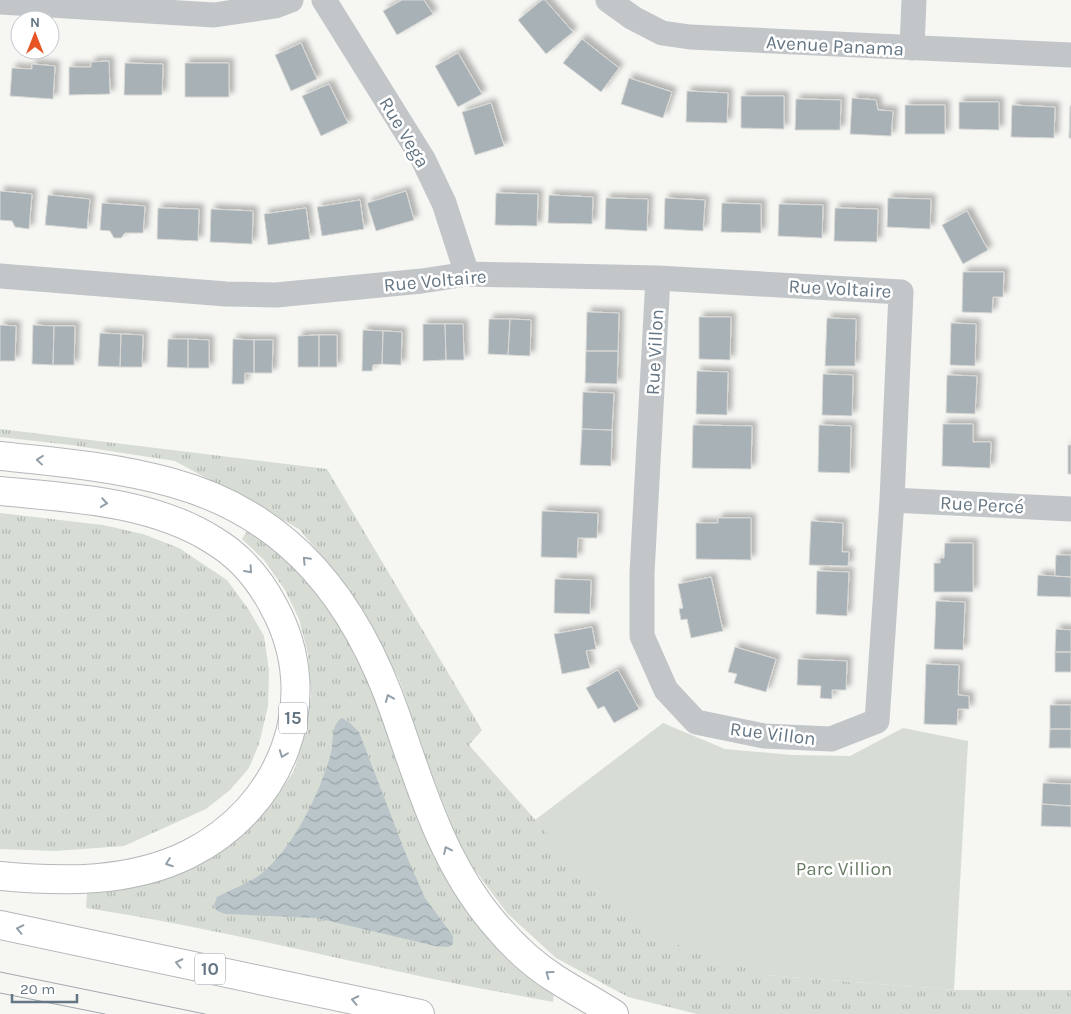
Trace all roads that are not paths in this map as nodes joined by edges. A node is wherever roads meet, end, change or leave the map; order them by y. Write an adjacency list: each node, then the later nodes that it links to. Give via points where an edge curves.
1 (291, 0): 5 (street, via 275,6 214,15)
2 (324, 0): 8 (street, Rue Vega, via 423,159 444,203)
3 (608, 0): 6 (street, Avenue Panama, via 633,18 672,35)
4 (914, 0): 6 (street)
5 (0, 2)
6 (912, 48): 7 (street, Avenue Panama)
7 (1071, 55)
8 (467, 274): 9 (street, Rue Voltaire, via 422,282 276,296); 10 (street, Rue Voltaire)
9 (0, 276)
10 (658, 278): 11 (street, Rue Voltaire); 14 (street, Rue Villon, via 642,573 642,636 666,690 696,722 764,736 830,739 877,721)
11 (902, 292): 14 (street, Rue Villon)
12 (0, 456): 19 (highway, one-way to 12, via 526,957 492,922 468,888 431,813 394,708 364,641 332,589 297,551 234,506 189,488 112,470)
13 (0, 490): 16 (highway, 15, one-way to 16, via 145,511 198,531 228,550 260,583 283,625 292,653 296,696 289,739 272,780 243,816 216,838 178,859 123,875 65,880)
14 (892, 500): 15 (street, Rue Percé)
15 (1071, 509)
16 (0, 876)
17 (0, 925): 18 (highway, 10, one-way to 17)
18 (420, 1014)
19 (614, 1014)

